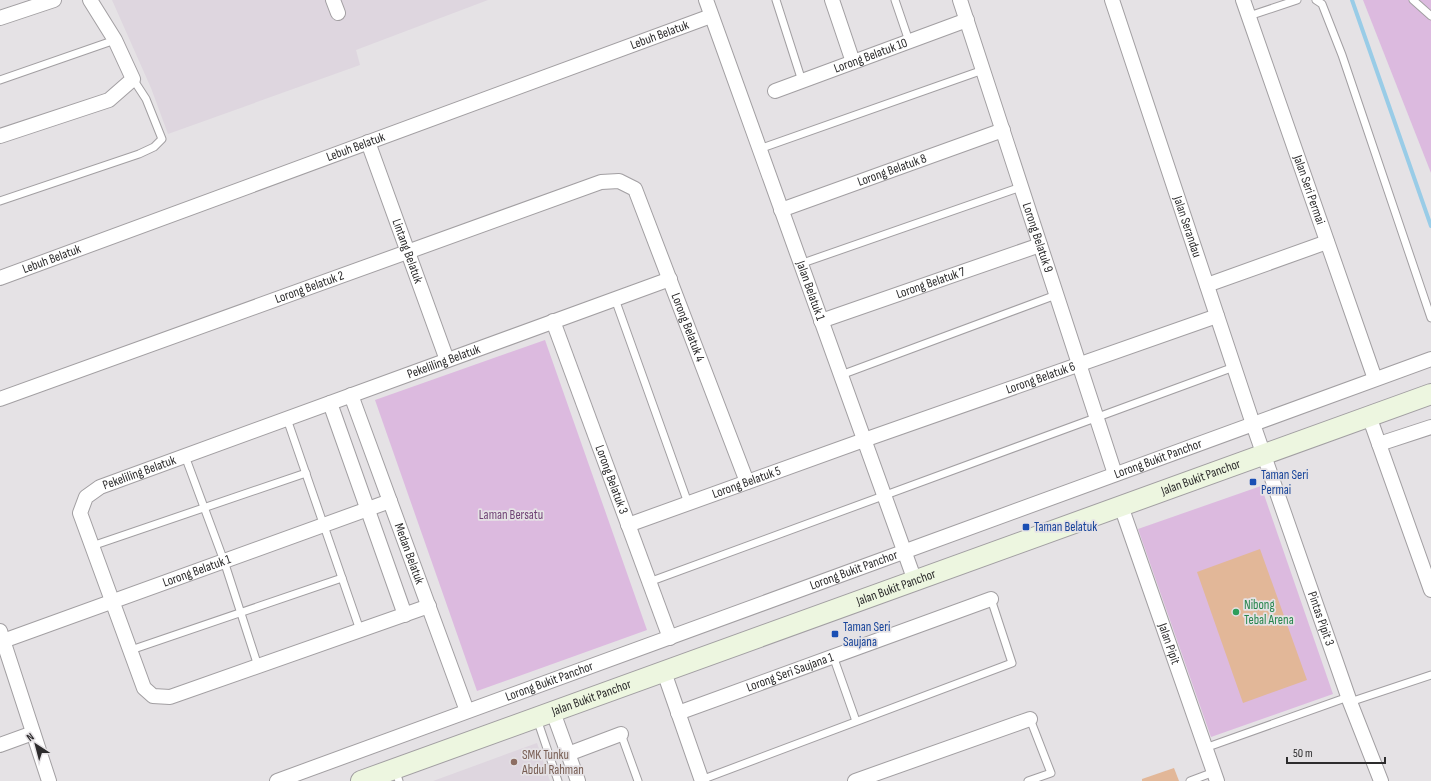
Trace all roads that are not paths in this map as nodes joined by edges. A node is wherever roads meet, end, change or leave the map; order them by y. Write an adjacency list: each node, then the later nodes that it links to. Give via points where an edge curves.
1 (54, 0): 16 (street)
2 (90, 0): 18 (street)
3 (706, 0): 13 (street, Jalan Belatuk 1)
4 (776, 0): 24 (lane)
5 (832, 0): 20 (street)
6 (895, 0): 19 (lane)
7 (960, 0): 17 (street, Lorong Belatuk 9)
8 (1112, 0): 40 (street, Jalan Serandau)
9 (1243, 0): 14 (street, Jalan Seri Permai)
10 (1296, 0): 14 (lane)
11 (1316, 0): 44 (lane, via 1322,4 1342,55)
12 (1413, 0): 15 (lane)
13 (711, 16): 28 (street, Lebuh Belatuk); 29 (street, Jalan Belatuk 1)
14 (1249, 16): 34 (street, Jalan Seri Permai)
15 (1431, 16)
16 (0, 18)
17 (967, 20): 19 (street, Lorong Belatuk 10); 21 (street, Lorong Belatuk 9)
18 (115, 40): 22 (street); 23 (lane)
19 (909, 41): 20 (street, Lorong Belatuk 10)
20 (853, 62): 24 (street, Lorong Belatuk 10)
21 (983, 70): 26 (street, Lorong Belatuk 9); 29 (lane)
22 (133, 79): 27 (street, via 109,100); 32 (lane, via 146,99 162,139 140,154)
23 (0, 80)
24 (802, 81): 25 (street, Lorong Belatuk 10)
25 (775, 91)
26 (1003, 130): 31 (street, Lorong Belatuk 9); 33 (street, Lorong Belatuk 8)
27 (0, 136)
28 (368, 142): 36 (street, Lintang Belatuk); 38 (street, Lebuh Belatuk)
29 (759, 149): 33 (street, Jalan Belatuk 1)
30 (619, 181): 36 (street, Lorong Belatuk 2, via 601,182); 39 (street, Lorong Belatuk 4, via 635,189)
31 (1021, 186): 35 (street, Lorong Belatuk 9); 37 (lane)
32 (0, 201)
33 (781, 210): 37 (street, Jalan Belatuk 1)
34 (1327, 242): 40 (street); 52 (street, Jalan Seri Permai)
35 (1040, 245): 41 (street, Lorong Belatuk 9); 46 (street, Lorong Belatuk 7)
36 (408, 252): 48 (street, Lintang Belatuk); 55 (street, Lorong Belatuk 2)
37 (800, 264): 46 (street, Jalan Belatuk 1)
38 (0, 278)
39 (670, 279): 42 (street, Pekeliling Belatuk); 68 (street, Lorong Belatuk 4)
40 (1206, 284): 43 (street, Jalan Serandau)
41 (1056, 295): 49 (street, Lorong Belatuk 9); 51 (lane)
42 (615, 299): 45 (street, Pekeliling Belatuk); 71 (lane)
43 (1217, 316): 49 (street, Lorong Belatuk 6); 50 (street, Jalan Serandau)
44 (1431, 318)
45 (553, 321): 48 (street, Pekeliling Belatuk); 76 (street, Lorong Belatuk 3)
46 (821, 321): 51 (street, Jalan Belatuk 1)
47 (1431, 359): 52 (street, Lorong Bukit Panchor)
48 (447, 360): 54 (street, Pekeliling Belatuk)
49 (1079, 364): 58 (street, Lorong Belatuk 9); 62 (street, Lorong Belatuk 6)
50 (1234, 367): 58 (lane); 60 (street, Jalan Serandau)
51 (841, 376): 62 (street, Jalan Belatuk 1)
52 (1375, 379): 60 (street, Lorong Bukit Panchor)
53 (1431, 394): 57 (main road, Jalan Bukit Panchor)
54 (351, 395): 56 (street, Pekeliling Belatuk); 70 (street, Medan Belatuk)
55 (0, 399)
56 (330, 403): 59 (street, Pekeliling Belatuk); 74 (street, Medan Belatuk)
57 (1369, 416): 63 (street); 64 (main road, Jalan Bukit Panchor)
58 (1096, 418): 67 (street, Lorong Belatuk 9); 69 (lane)
59 (287, 419): 65 (street, Pekeliling Belatuk); 66 (lane)
60 (1253, 424): 64 (street, Jalan Serandau); 67 (street, Lorong Bukit Panchor)
61 (1431, 427): 63 (street)
62 (864, 440): 68 (street, Lorong Belatuk 5); 69 (street, Jalan Belatuk 1)
63 (1379, 444): 83 (street)
64 (1264, 454): 72 (main road, Jalan Bukit Panchor); 97 (street, Pintas Pipit 3)
65 (185, 456): 73 (lane); 77 (street, Pekeliling Belatuk, via 100,487 86,497 80,513)
66 (306, 473): 73 (lane); 75 (lane)
67 (1115, 474): 78 (street, Lorong Bukit Panchor)
68 (747, 482): 71 (street, Lorong Belatuk 5)
69 (884, 496): 78 (street, Jalan Belatuk 1); 82 (lane)
70 (390, 501): 74 (street, Lorong Belatuk 1); 86 (street, Medan Belatuk)
71 (688, 503): 76 (street, Lorong Belatuk 5)
72 (1120, 506): 81 (main road, Jalan Bukit Panchor); 106 (street, Jalan Pipit)
73 (204, 508): 77 (lane); 79 (lane)
74 (367, 509): 75 (street, Lorong Belatuk 1); 88 (street, Medan Belatuk)
75 (324, 525): 79 (street, Lorong Belatuk 1); 80 (lane)
76 (628, 525): 82 (street, Lorong Belatuk 3)
77 (92, 546): 85 (street, Pekeliling Belatuk)
78 (904, 552): 81 (street, Jalan Belatuk 1); 91 (street, Lorong Bukit Panchor)
79 (224, 561): 85 (street, Lorong Belatuk 1); 87 (lane)
80 (342, 578): 87 (lane); 89 (lane)
81 (915, 581): 95 (main road, Jalan Bukit Panchor)
82 (649, 582): 91 (street, Lorong Belatuk 3)
83 (1431, 590)
84 (991, 599): 93 (street, Lorong Seri Saujana 1); 102 (lane, via 1012,663)
85 (113, 601): 90 (street, Lorong Belatuk 1); 92 (street, Pekeliling Belatuk)
86 (429, 606): 88 (street, Pekeliling Belatuk); 98 (street, Medan Belatuk)
87 (240, 613): 92 (lane); 94 (lane)
88 (405, 615): 89 (street, Pekeliling Belatuk)
89 (360, 630): 94 (street, Pekeliling Belatuk)
90 (2, 636): 103 (street)
91 (670, 638): 98 (street, Lorong Bukit Panchor)
92 (130, 650): 94 (street, Pekeliling Belatuk, via 144,688 153,696 170,697)
93 (833, 656): 99 (street, Lorong Seri Saujana 1); 102 (lane)
94 (258, 666)
95 (664, 672): 99 (street); 100 (main road, Jalan Bukit Panchor)
96 (1431, 675): 97 (lane)
97 (1349, 700): 106 (lane); 120 (street, Pintas Pipit 3)
98 (467, 711): 112 (street, Lorong Bukit Panchor)
99 (678, 714): 110 (street)
100 (545, 715): 107 (street); 108 (main road, Jalan Bukit Panchor); 114 (lane)
101 (1030, 719): 117 (street); 118 (lane, via 1051,773)
102 (856, 721): 110 (lane)
103 (33, 733): 105 (street); 111 (street)
104 (621, 734): 107 (street); 116 (lane)
105 (0, 745)
106 (1205, 748): 109 (street, Jalan Pipit)
107 (568, 754): 115 (street)
108 (397, 775): 113 (main road, Jalan Bukit Panchor)
109 (1215, 777): 119 (lane)
110 (701, 780)
111 (50, 781)
112 (277, 781)
113 (361, 781)
114 (558, 781)
115 (578, 781)
116 (638, 781)
117 (854, 781)
118 (1028, 781)
119 (1190, 781)
120 (1381, 781)

